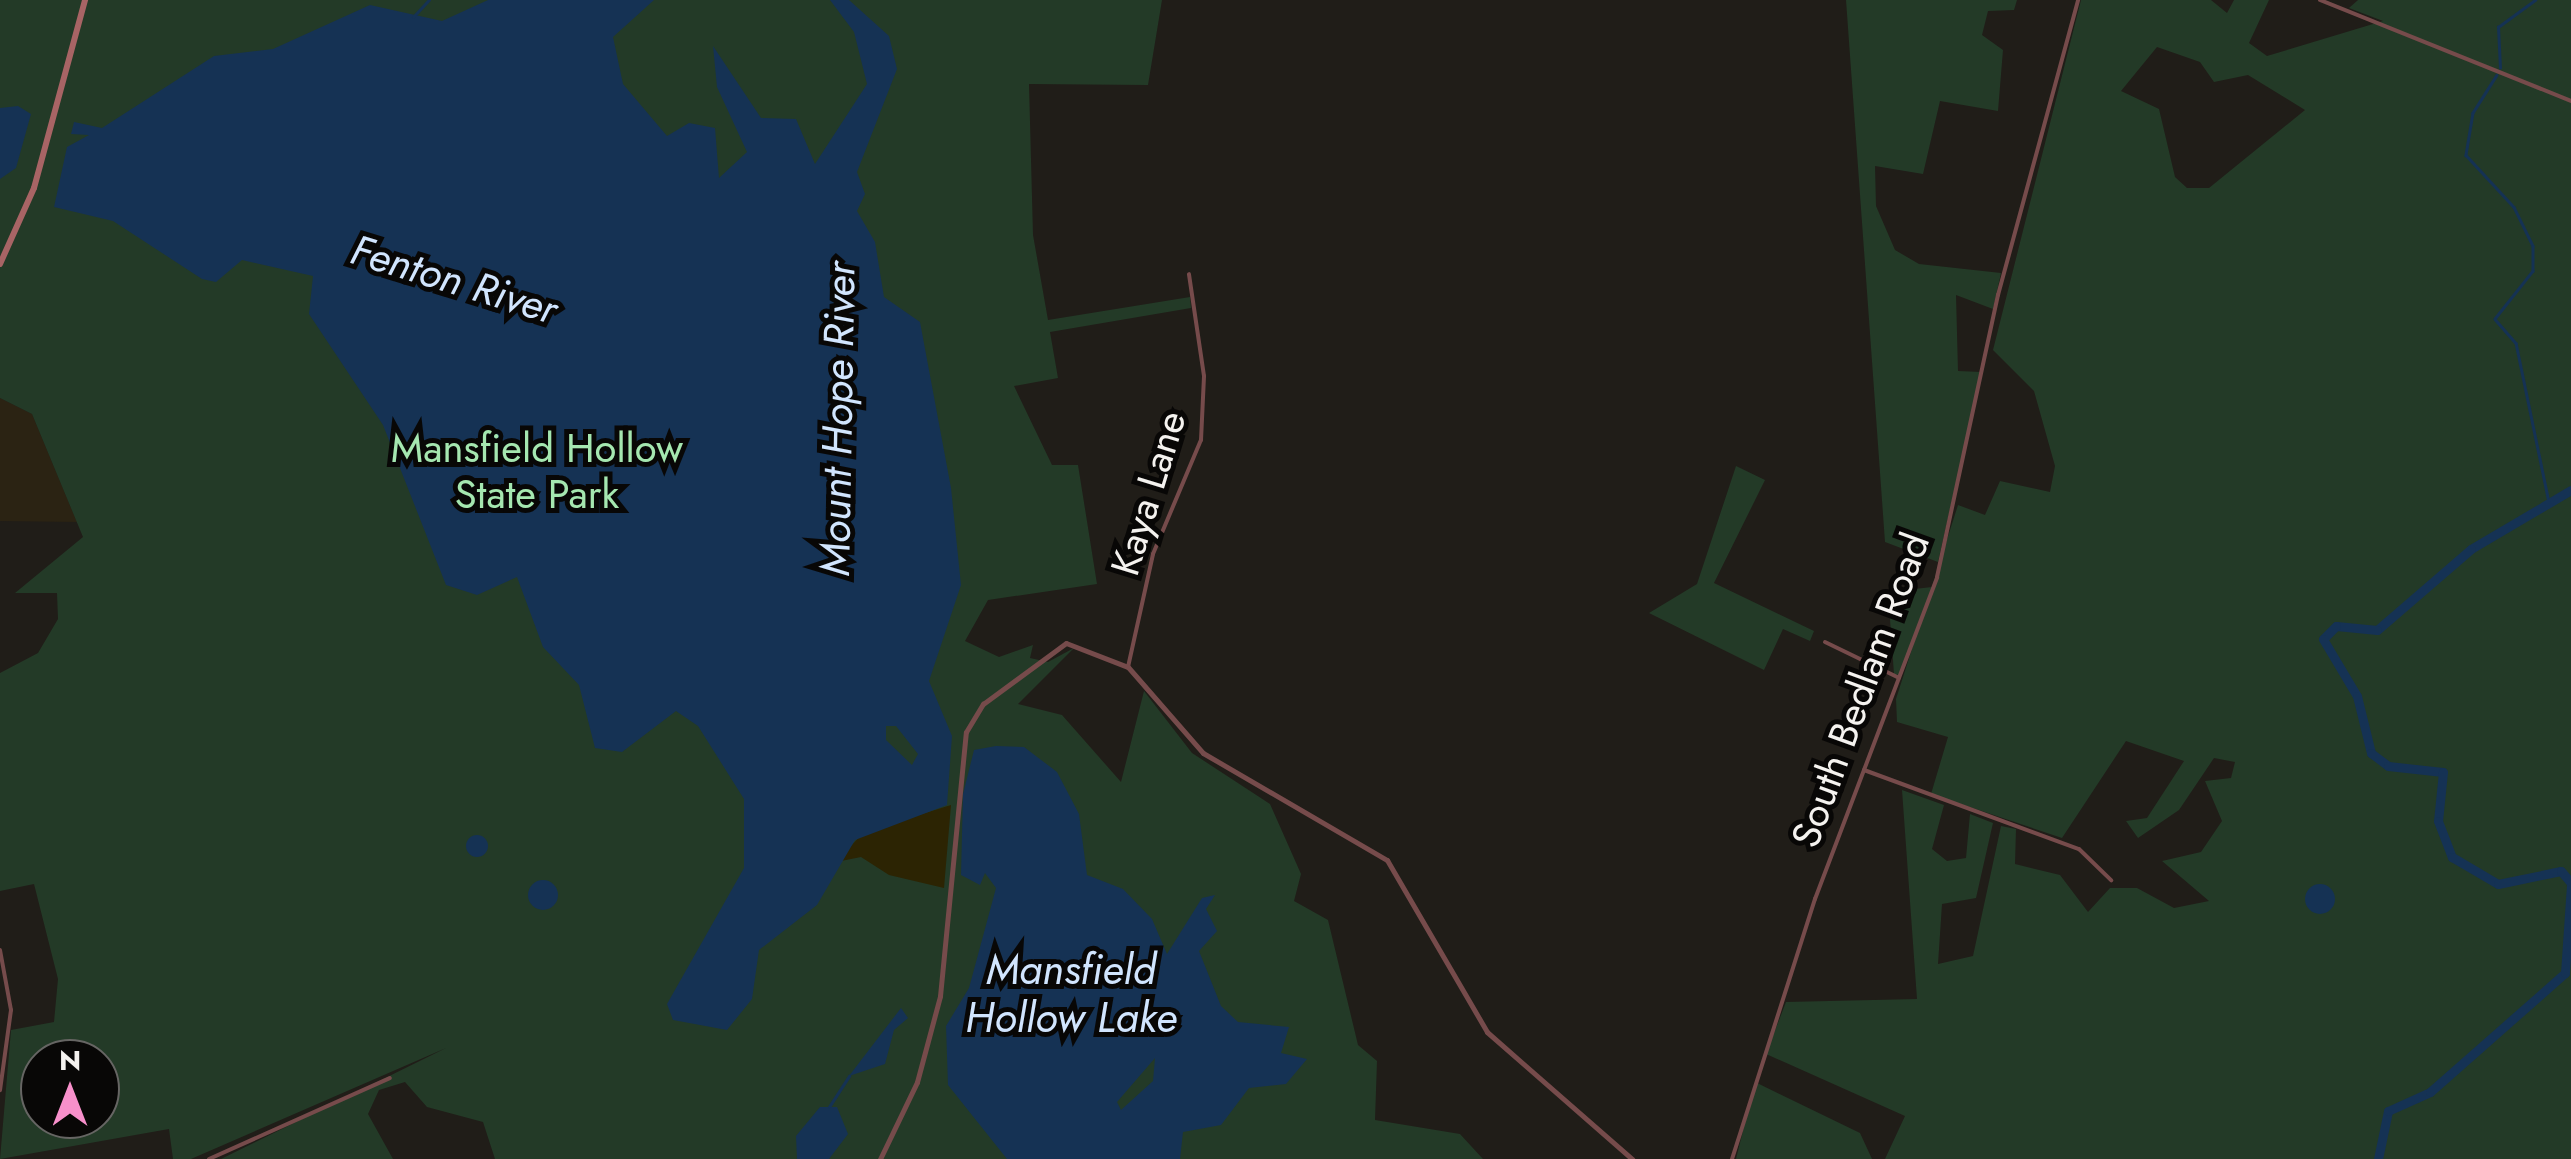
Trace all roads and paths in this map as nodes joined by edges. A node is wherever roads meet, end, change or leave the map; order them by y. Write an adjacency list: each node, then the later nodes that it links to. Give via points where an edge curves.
1 (85, 0): 5 (main road, via 34,188)
2 (2078, 0): 9 (street, South Bedlam Road, via 1998,294 1937,576)
3 (2320, 0): 4 (street)
4 (2571, 100)
5 (0, 264)
6 (1189, 274): 8 (street, Kaya Lane, via 1204,376 1201,440 1154,554)
7 (1825, 642): 9 (street)
8 (1128, 667): 16 (street, via 1080,644 1054,648 983,704 964,738 938,1006 917,1082); 17 (street, via 1203,753 1387,860 1488,1032)
9 (1899, 678): 10 (street, South Bedlam Road)
10 (1864, 770): 11 (street, via 2079,849); 18 (street, South Bedlam Road)
11 (2111, 880)
12 (0, 950): 14 (street, via 12,1010)
13 (390, 1078): 15 (street)
14 (0, 1090)
15 (209, 1159)
16 (880, 1159)
17 (1632, 1159)
18 (1732, 1159)

